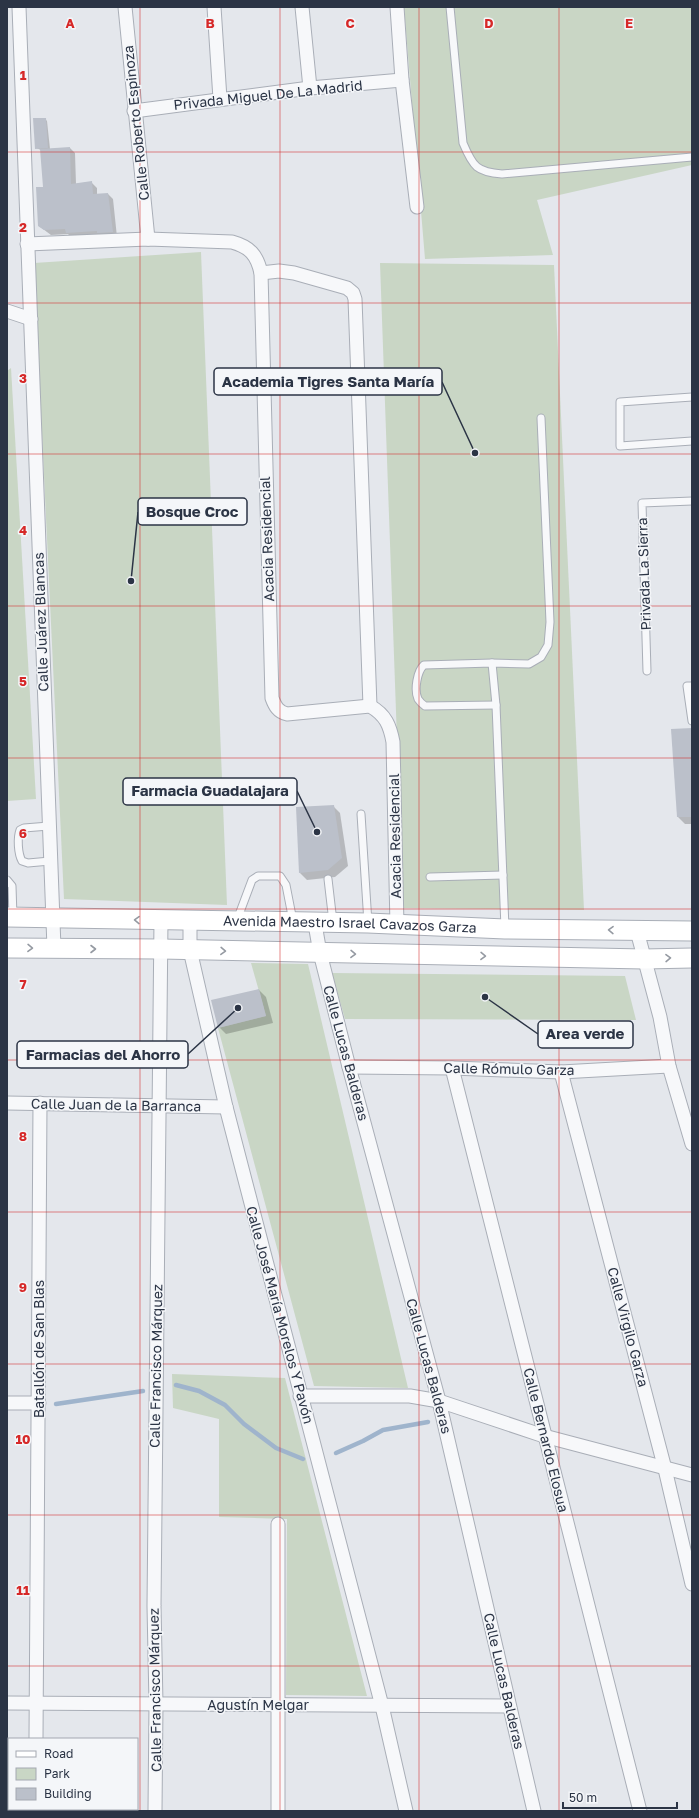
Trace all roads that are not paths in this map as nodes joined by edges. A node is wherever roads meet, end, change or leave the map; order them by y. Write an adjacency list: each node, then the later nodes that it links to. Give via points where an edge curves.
1 (19, 7): 14 (street, Calle Juárez Blancas)
2 (125, 7): 10 (street, Calle Roberto Espinoza)
3 (214, 7): 9 (street)
4 (302, 7): 8 (street)
5 (397, 7): 7 (street)
6 (450, 7): 11 (lane, via 463,144 471,161 484,172 502,174)
7 (402, 80): 8 (street, Privada Miguel De La Madrid); 12 (street)
8 (310, 88): 9 (street, Privada Miguel De La Madrid)
9 (220, 99): 10 (street, Privada Miguel De La Madrid)
10 (134, 111): 13 (street, Calle Roberto Espinoza)
11 (692, 157)
12 (416, 207)
13 (148, 239): 14 (street, Acacia Residencial); 15 (street, Acacia Residencial, via 232,242 242,245 251,250 257,258)
14 (27, 244): 17 (street, Calle Juárez Blancas)
15 (261, 273): 26 (street, via 294,273 347,288 355,299); 26 (street, Acacia Residencial, via 272,698 277,709 287,714)
16 (7, 311): 17 (street)
17 (31, 319): 29 (street, Calle Juárez Blancas)
18 (692, 397): 20 (lane, via 620,402 620,446)
19 (542, 418): 22 (lane, via 550,622 548,644 541,657 529,664)
20 (692, 441)
21 (692, 501): 23 (lane, Privada La Sierra, via 642,503)
22 (492, 663): 25 (lane); 25 (lane, via 424,665 418,671 417,696 419,702 425,706)
23 (647, 671)
24 (692, 686): 27 (lane, via 687,686)
25 (496, 705): 31 (lane)
26 (370, 706): 44 (street, Acacia Residencial, via 380,711 390,725 393,742)
27 (692, 721)
28 (361, 814): 41 (lane)
29 (49, 826): 30 (street, Calle Juárez Blancas); 30 (lane, via 24,828 19,834 22,861)
30 (50, 861): 36 (street, Calle Juárez Blancas)
31 (503, 875): 32 (lane); 45 (lane)
32 (430, 877)
33 (328, 879): 43 (lane)
34 (7, 880): 35 (lane, via 12,886)
35 (10, 917): 36 (main road, Avenida Maestro Israel Cavazos Garza)
36 (52, 919): 37 (main road, Avenida Maestro Israel Cavazos Garza, one-way to 36); 49 (street, Calle Juárez Blancas)
37 (161, 920): 38 (main road, Avenida Maestro Israel Cavazos Garza); 50 (street, Calle Francisco Márquez)
38 (190, 921): 39 (main road, Avenida Maestro Israel Cavazos Garza); 51 (street, Calle José María Morelos Y Pavón)
39 (236, 922): 40 (main road, Avenida Maestro Israel Cavazos Garza); 40 (lane, via 252,880 258,876 280,876 286,885)
40 (294, 923): 42 (main road, Avenida Maestro Israel Cavazos Garza)
41 (368, 923): 43 (main road, Avenida Maestro Israel Cavazos Garza); 44 (main road, Avenida Maestro Israel Cavazos Garza)
42 (315, 924): 43 (main road, Avenida Maestro Israel Cavazos Garza); 52 (street, Calle Lucas Balderas)
43 (334, 924)
44 (397, 926): 45 (main road, Avenida Maestro Israel Cavazos Garza)
45 (505, 929): 46 (main road, Avenida Maestro Israel Cavazos Garza, one-way to 45)
46 (637, 930): 47 (main road, Avenida Maestro Israel Cavazos Garza); 54 (street)
47 (692, 931)
48 (7, 948): 49 (main road, Avenida Maestro Israel Cavazos Garza, one-way to 49)
49 (54, 948): 50 (main road, Avenida Maestro Israel Cavazos Garza, one-way to 50)
50 (161, 949): 51 (main road, Avenida Maestro Israel Cavazos Garza); 61 (street, Calle Francisco Márquez)
51 (190, 950): 52 (main road, Avenida Maestro Israel Cavazos Garza, one-way to 52); 62 (street, Calle José María Morelos Y Pavón)
52 (320, 953): 54 (main road, Avenida Maestro Israel Cavazos Garza, one-way to 54); 56 (street, Calle Lucas Balderas)
53 (692, 958): 54 (main road, Avenida Maestro Israel Cavazos Garza, one-way to 53)
54 (644, 959): 55 (street, via 660,1016)
55 (669, 1066): 58 (street, Calle Rómulo Garza); 63 (street)
56 (349, 1067): 57 (street, Calle Rómulo Garza); 65 (street, Calle Lucas Balderas)
57 (452, 1068): 58 (street, Calle Rómulo Garza); 68 (street, Calle Bernardo Elosua)
58 (560, 1072): 69 (street, Calle Virgilo Garza)
59 (7, 1103): 60 (street, Calle Juan de la Barranca)
60 (40, 1104): 61 (street, Calle Juan de la Barranca); 67 (street, Batallón de San Blas)
61 (158, 1106): 62 (street, Calle Juan de la Barranca); 75 (street, Calle Francisco Márquez, via 154,1606)
62 (226, 1107): 64 (street, Calle José María Morelos Y Pavón)
63 (692, 1144)
64 (300, 1396): 65 (street, via 396,1396); 77 (street, Calle José María Morelos Y Pavón)
65 (439, 1401): 68 (street); 78 (street, Calle Lucas Balderas)
66 (7, 1403): 67 (street)
67 (39, 1403): 74 (street, Batallón de San Blas)
68 (544, 1436): 69 (street); 84 (street, Calle Bernardo Elosua)
69 (665, 1469): 70 (street); 72 (street, Calle Virgilo Garza)
70 (692, 1475)
71 (278, 1524): 76 (street)
72 (692, 1584)
73 (7, 1703): 74 (street, Agustín Melgar)
74 (36, 1703): 75 (street, Agustín Melgar); 79 (street, Batallón de San Blas)
75 (156, 1704): 76 (street, Agustín Melgar); 80 (street, Calle Francisco Márquez)
76 (278, 1705): 77 (street, Agustín Melgar); 81 (street)
77 (382, 1706): 78 (street, Agustín Melgar); 82 (street, Calle José María Morelos Y Pavón)
78 (509, 1706): 83 (street, Calle Lucas Balderas)
79 (36, 1738)
80 (155, 1811)
81 (278, 1811)
82 (406, 1811)
83 (534, 1811)
84 (640, 1811)

